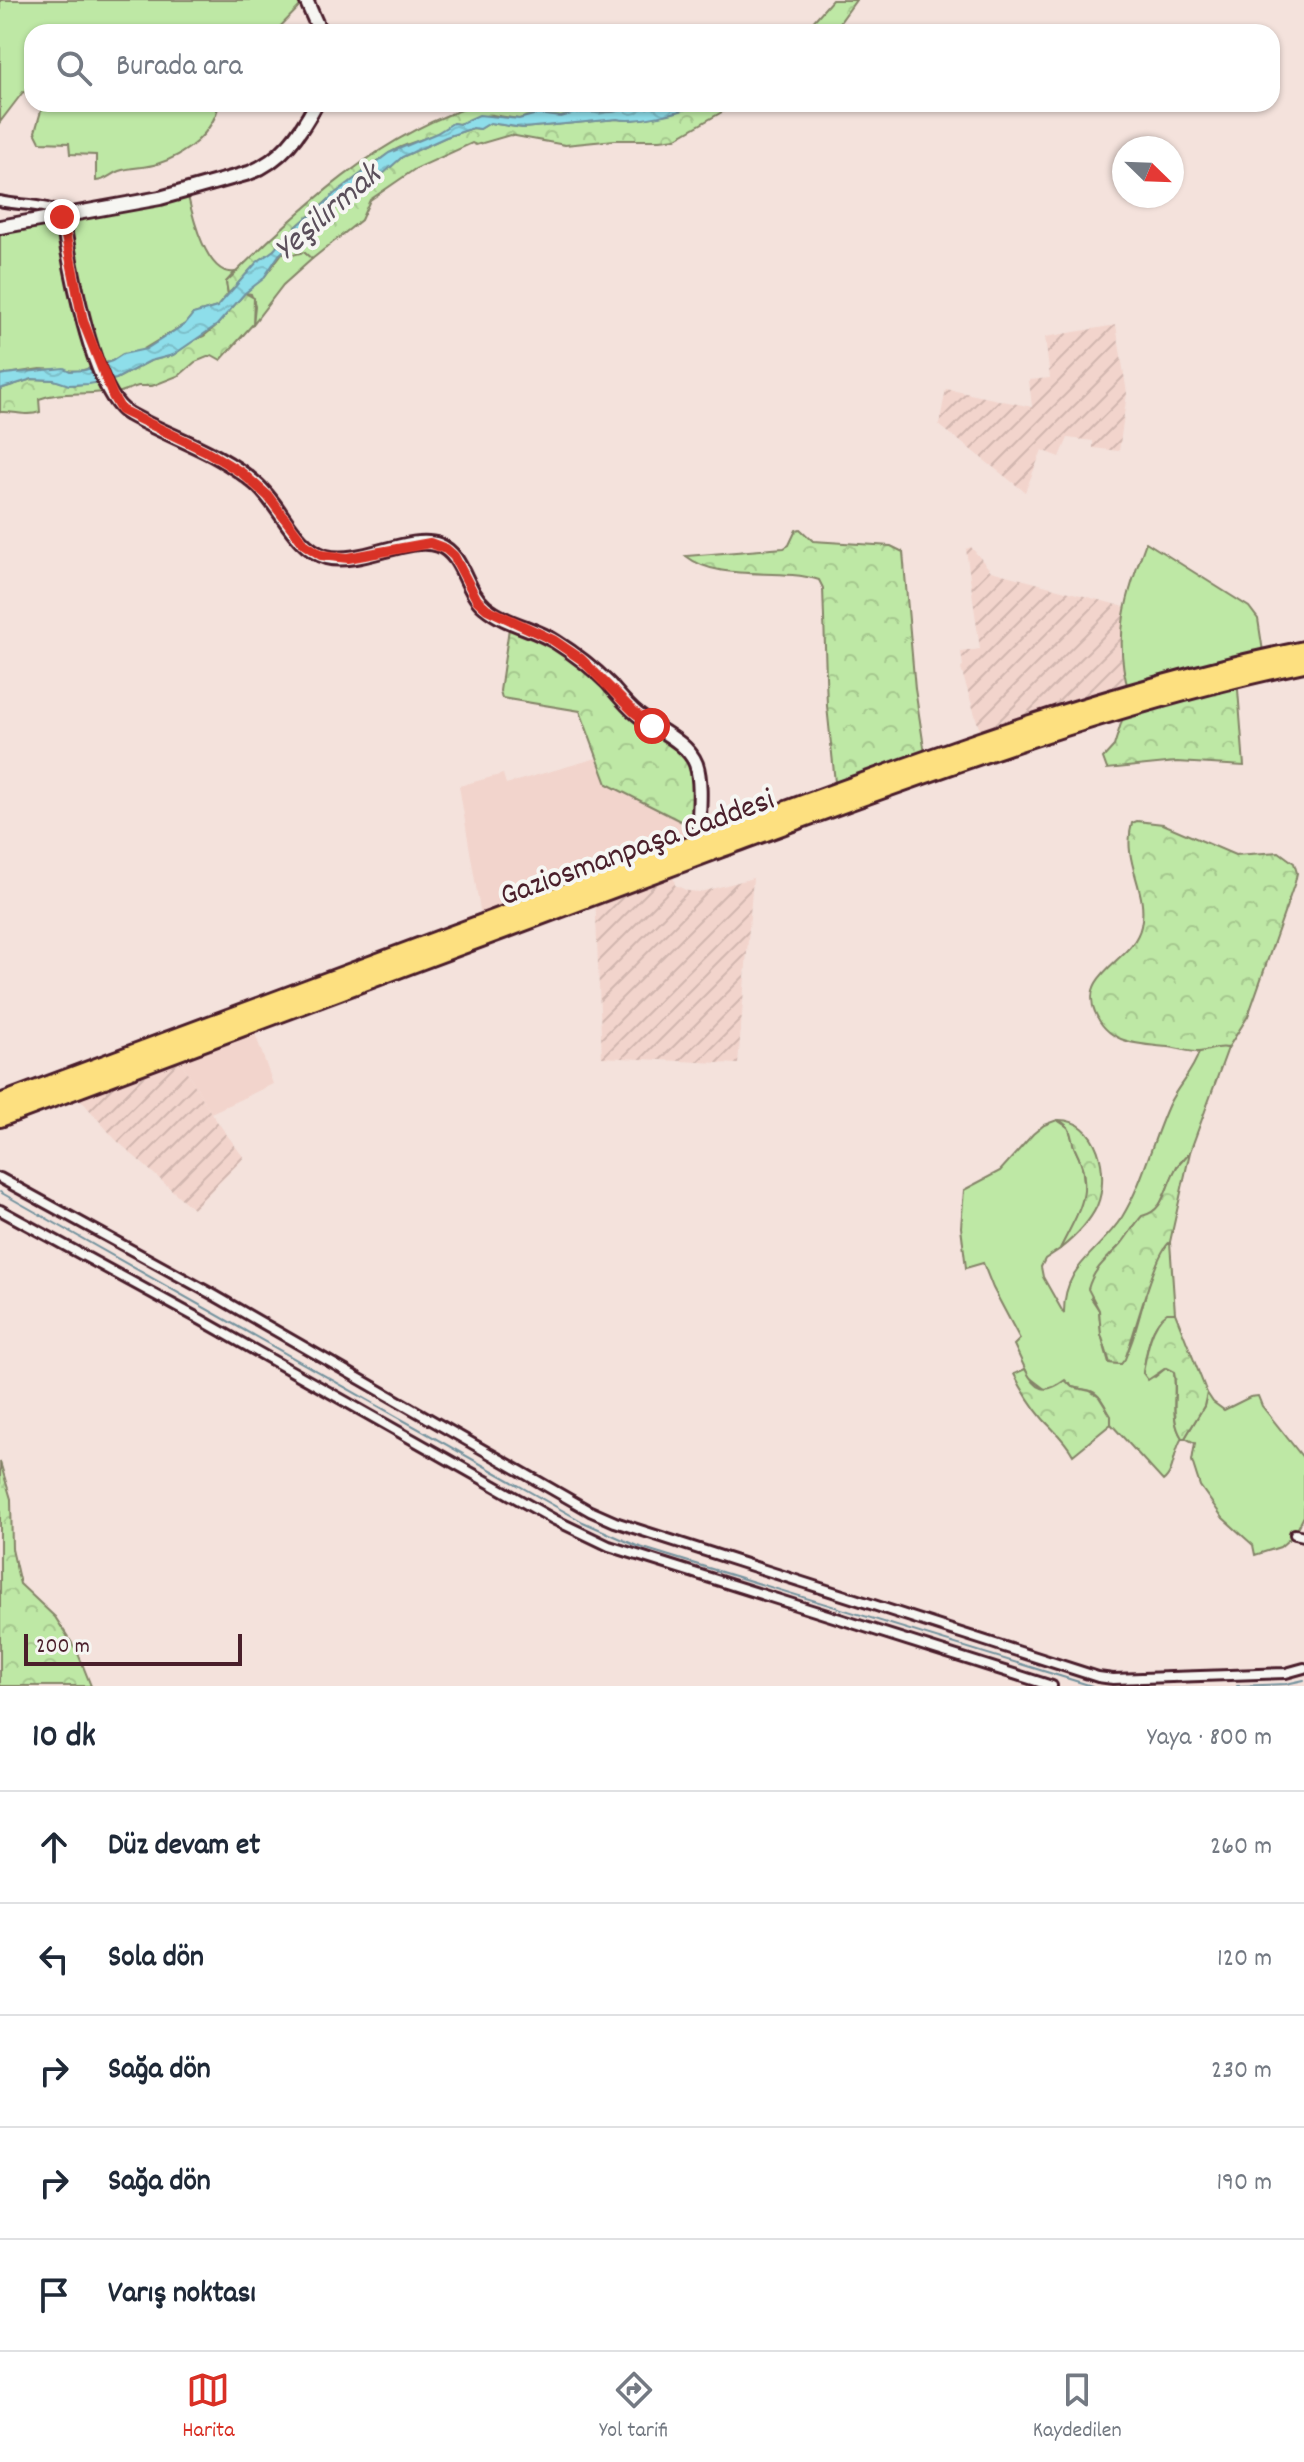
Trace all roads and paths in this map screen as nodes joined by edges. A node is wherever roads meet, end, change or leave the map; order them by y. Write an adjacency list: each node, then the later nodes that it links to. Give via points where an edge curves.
1 (306, 0): 2 (street)
2 (316, 24)
3 (311, 112): 5 (street, via 287,149 262,168 160,198)
4 (0, 201): 5 (street, via 52,208)
5 (62, 217): 6 (street); 9 (street, via 75,293 121,410 242,473 268,496 304,544 321,555 348,558 430,543 446,549 487,609 581,659 634,712 691,753 698,771)
6 (0, 227)
7 (1304, 650): 9 (highway, Gaziosmanpaşa Caddesi, via 1172,680 1072,710)
8 (1304, 663): 11 (highway, Gaziosmanpaşa Caddesi, via 1175,694 1019,742)
9 (698, 843): 10 (highway, Gaziosmanpaşa Caddesi)
10 (0, 1103)
11 (0, 1118)
12 (0, 1178): 14 (street, via 615,1522 1098,1677 1286,1673)
13 (0, 1210): 15 (street, via 609,1546)
14 (1304, 1668)
15 (1052, 1686)

